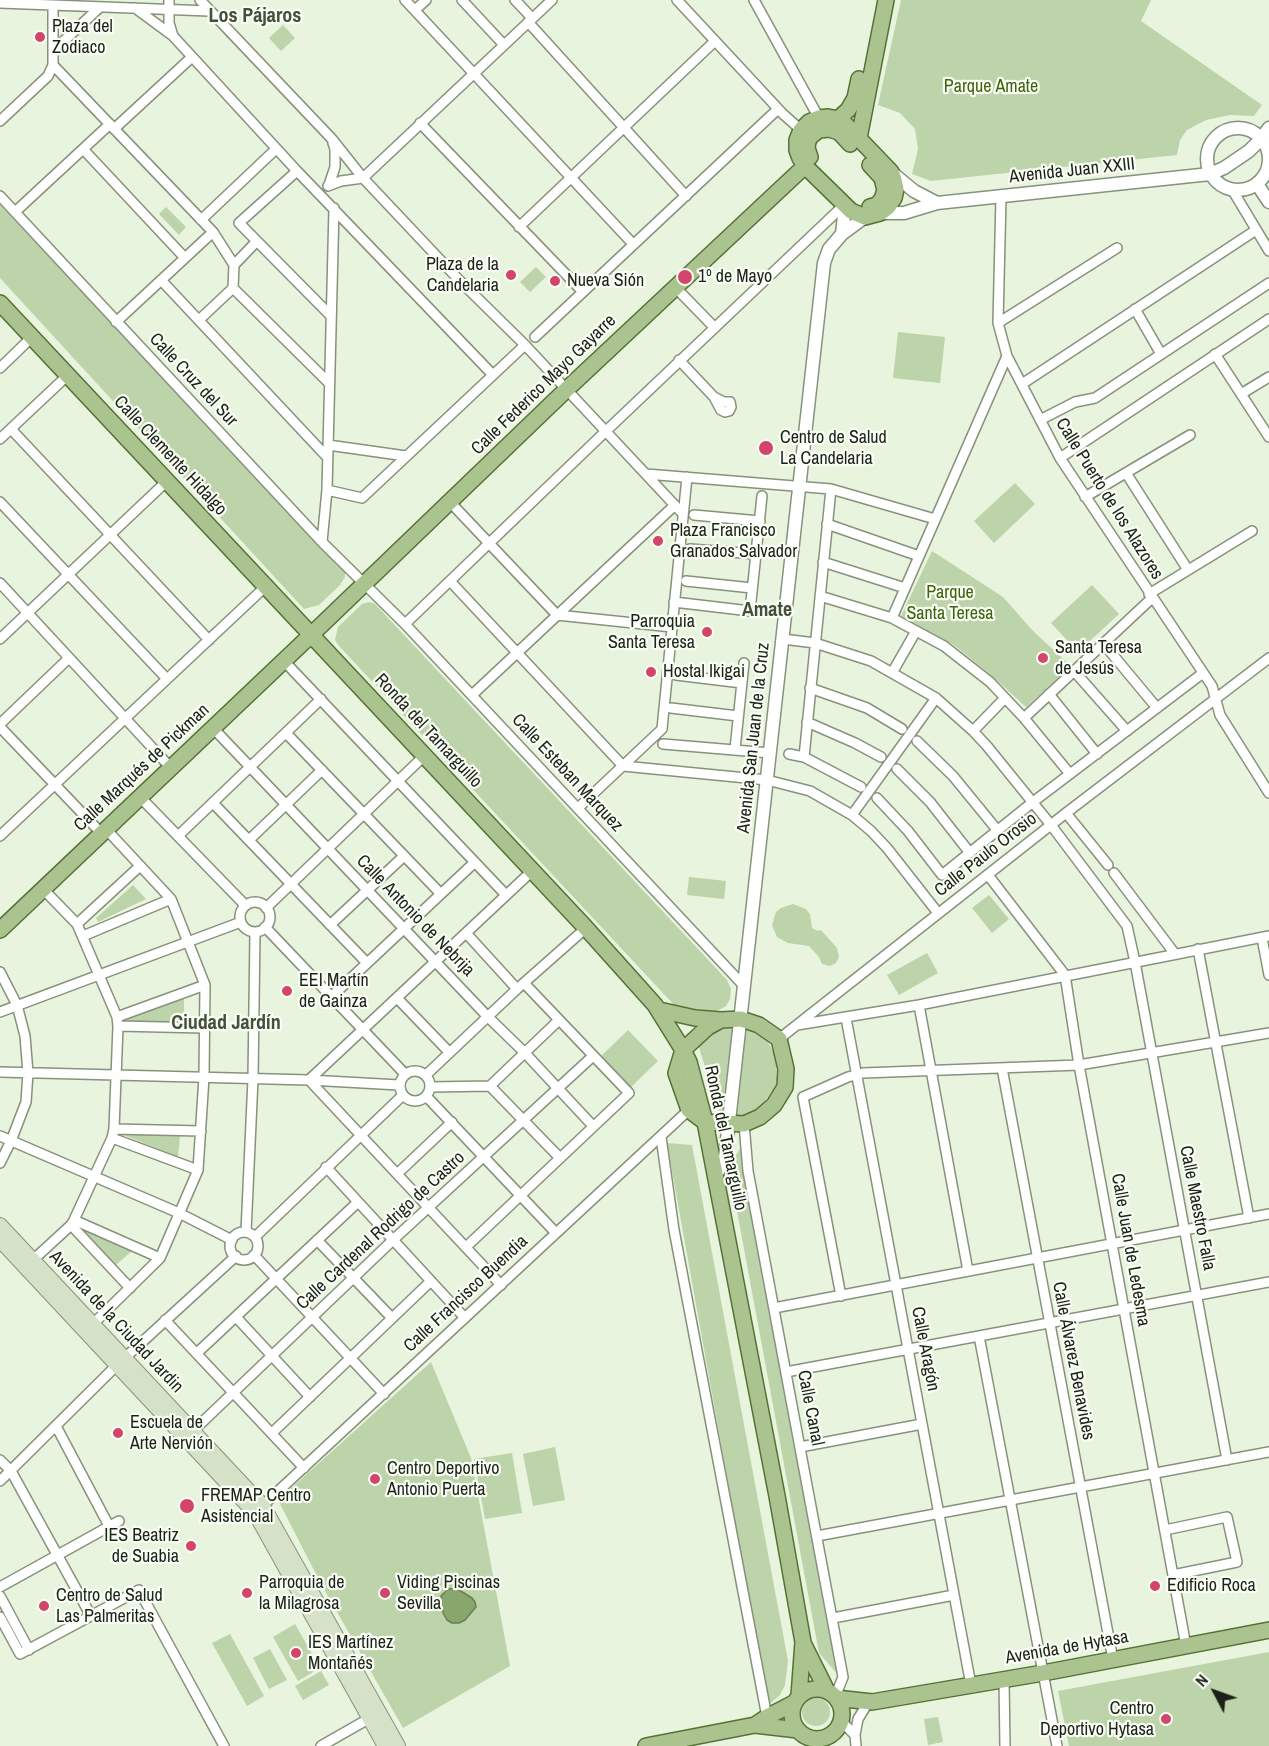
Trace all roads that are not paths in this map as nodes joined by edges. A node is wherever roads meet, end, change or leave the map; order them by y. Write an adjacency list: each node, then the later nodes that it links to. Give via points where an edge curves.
1 (200, 0): 16 (street)
2 (405, 0): 17 (street)
3 (426, 0): 17 (street)
4 (462, 0): 21 (street)
5 (515, 0): 18 (street)
6 (552, 0): 18 (street)
7 (677, 0): 20 (street)
8 (754, 0): 27 (street)
9 (876, 0): 28 (main road, via 855,98)
10 (886, 0): 35 (main road)
11 (0, 3): 13 (street)
12 (169, 4): 15 (street); 16 (street); 19 (street)
13 (53, 6): 14 (street); 22 (street)
14 (100, 7): 15 (street); 22 (street)
15 (135, 8): 19 (street)
16 (209, 10): 36 (street)
17 (415, 10): 25 (street)
18 (530, 20): 21 (street); 32 (street)
19 (173, 36): 23 (street)
20 (715, 41): 26 (street); 32 (street)
21 (504, 45): 25 (street)
22 (53, 51): 24 (street)
23 (192, 57): 31 (street); 38 (street)
24 (53, 64): 29 (street, via 48,76); 31 (street)
25 (474, 73): 30 (street); 45 (street)
26 (778, 109): 34 (street); 53 (street)
27 (819, 118): 28 (main road); 34 (main road)
28 (838, 119): 35 (main road)
29 (0, 121)
30 (420, 123): 46 (street); 62 (street)
31 (112, 126): 39 (street); 61 (street)
32 (624, 128): 45 (street); 53 (street)
33 (1269, 128): 37 (street)
34 (801, 130): 41 (main road, via 797,150)
35 (859, 138): 43 (main road)
36 (332, 139): 46 (street); 49 (street, via 334,167)
37 (1261, 139): 40 (street); 44 (street, via 1237,160); 44 (street, via 1242,128 1220,134 1207,152)
38 (276, 148): 42 (street); 61 (street)
39 (83, 149): 59 (street); 70 (street)
40 (1269, 165): 48 (street)
41 (807, 168): 47 (main road); 57 (main road); 74 (main road, Calle Federico Mayo Gayarre)
42 (297, 171): 51 (street); 66 (street, via 240,223)
43 (891, 172): 56 (street); 60 (main road, via 896,189 894,198 888,207)
44 (1210, 174): 50 (street, via 1224,188); 54 (street, Avenida Juan XXIII)
45 (571, 177): 62 (street); 67 (street)
46 (363, 178): 49 (street); 87 (street)
47 (830, 181): 47 (main road, via 856,206 877,205 885,190 882,178 839,132 819,129 811,136 807,148)
48 (1257, 184): 50 (street); 55 (street)
49 (329, 185): 51 (street)
50 (1233, 190): 63 (street)
51 (321, 194): 58 (street)
52 (0, 196): 59 (street, Calle Cruz del Sur)
53 (686, 196): 67 (street)
54 (1001, 197): 56 (street, Avenida Juan XXIII); 83 (street, Calle Puerto de los Alazores)
55 (1269, 202)
56 (937, 203): 60 (street, Avenida Juan XXIII, via 904,213)
57 (845, 206): 60 (main road, via 858,215); 65 (street); 84 (street)
58 (334, 208): 79 (street); 94 (street)
59 (15, 212): 82 (street, Calle Cruz del Sur)
60 (873, 215): 65 (street)
61 (201, 220): 64 (street)
62 (519, 226): 76 (street)
63 (1256, 230): 69 (street); 78 (street)
64 (213, 232): 70 (street); 71 (street)
65 (842, 234): 115 (street, Avenida San Juan de la Cruz, via 828,249 824,263)
66 (257, 241): 71 (street); 79 (street)
67 (633, 244): 76 (street)
68 (1117, 248): 83 (street)
69 (1269, 251)
70 (185, 258): 72 (street)
71 (234, 265): 75 (street)
72 (161, 280): 81 (street); 82 (street)
73 (1269, 283): 88 (street)
74 (675, 287): 84 (street); 98 (main road, Calle Federico Mayo Gayarre)
75 (232, 288): 81 (street); 96 (street)
76 (583, 292): 86 (street)
77 (0, 303): 85 (main road, Calle Clemente Hidalgo)
78 (1136, 309): 88 (street); 97 (street)
79 (330, 315): 96 (street)
80 (1269, 319): 89 (street)
81 (200, 320): 109 (street)
82 (116, 322): 130 (street, Calle Cruz del Sur)
83 (998, 324): 90 (street, Calle Puerto de los Alazores)
84 (714, 327): 91 (street)
85 (32, 337): 92 (street); 93 (main road, Calle Clemente Hidalgo)
86 (535, 337)
87 (525, 345): 94 (street); 98 (street)
88 (1161, 354): 101 (street, via 1095,398 1075,402)
89 (1215, 354): 99 (street); 110 (street)
90 (1007, 356): 97 (street, Calle Puerto de los Alazores); 125 (street)
91 (679, 360): 100 (street); 103 (street)
92 (0, 368)
93 (68, 375): 102 (street); 114 (main road, Calle Clemente Hidalgo)
94 (493, 375): 108 (street)
95 (1269, 377): 99 (street)
96 (329, 383): 107 (street)
97 (1022, 384): 101 (street, Calle Puerto de los Alazores)
98 (567, 389): 103 (street); 121 (main road, Calle Federico Mayo Gayarre)
99 (1241, 394): 105 (street)
100 (714, 397)
101 (1040, 420): 110 (street, Calle Puerto de los Alazores)
102 (10, 429): 106 (street); 129 (street)
103 (606, 431): 112 (street); 131 (street)
104 (1190, 435): 111 (street)
105 (1269, 437)
106 (0, 439)
107 (327, 445): 108 (street); 109 (street)
108 (406, 456): 117 (street, via 362,498)
109 (327, 457): 117 (street)
110 (1060, 458): 119 (street, Calle Puerto de los Alazores)
111 (1126, 473): 119 (street); 136 (street)
112 (646, 474): 113 (street); 122 (street)
113 (687, 477): 115 (street); 123 (street)
114 (167, 481): 129 (street); 142 (main road, Calle Clemente Hidalgo)
115 (800, 486): 116 (street); 156 (street, Avenida San Juan de la Cruz)
116 (831, 489): 125 (street); 127 (street)
117 (327, 490): 130 (street)
118 (762, 496): 126 (street)
119 (1085, 497): 146 (street, Calle Puerto de los Alazores)
120 (0, 502): 137 (street)
121 (450, 502): 131 (street); 141 (main road, Calle Federico Mayo Gayarre)
122 (675, 505): 123 (street); 149 (street)
123 (683, 514): 147 (street)
124 (694, 515): 126 (street)
125 (936, 519): 134 (street)
126 (760, 521): 133 (street)
127 (827, 524): 134 (street); 135 (street)
128 (1252, 531): 136 (street)
129 (110, 535): 137 (street); 157 (street)
130 (322, 542): 141 (street, Calle Cruz del Sur)
131 (490, 544): 138 (street); 149 (street)
132 (690, 549): 133 (street)
133 (756, 554): 143 (street)
134 (919, 556): 144 (street)
135 (824, 562): 144 (street); 145 (street)
136 (1188, 570): 146 (street)
137 (68, 575): 148 (street); 169 (street)
138 (450, 581): 151 (street); 160 (street)
139 (686, 581): 143 (street)
140 (0, 583): 148 (street)
141 (364, 584): 151 (street, Calle Esteban Marquez); 154 (main road, Calle Federico Mayo Gayarre)
142 (266, 587): 154 (main road, Calle Clemente Hidalgo); 157 (street)
143 (752, 588): 147 (street, via 750,611)
144 (905, 588): 150 (street)
145 (820, 596): 150 (street); 158 (street)
146 (1151, 596): 159 (street); 167 (street, Calle Puerto de los Alazores)
147 (674, 602): 152 (street)
148 (28, 613): 155 (street); 161 (street)
149 (557, 615): 152 (street); 160 (street)
150 (892, 618): 153 (street)
151 (405, 624): 173 (street, Calle Esteban Marquez)
152 (672, 627): 199 (street, via 662,729)
153 (916, 631): 166 (street); 175 (street, via 944,646)
154 (311, 635): 163 (main road, Calle Marqués de Pickman); 196 (main road, Ronda del Tamarguillo)
155 (0, 639)
156 (783, 639): 158 (street, Calle Maestro Falla); 193 (street, Avenida San Juan de la Cruz)
157 (209, 640): 169 (street)
158 (815, 643): 166 (street, Calle Maestro Falla, via 871,661); 171 (street)
159 (1103, 644): 165 (street); 179 (street)
160 (517, 653): 173 (street); 199 (street)
161 (69, 658): 181 (street); 184 (street)
162 (1269, 658): 177 (street, Calle Paulo Orosio)
163 (284, 661): 176 (street); 185 (main road, Calle Marqués de Pickman)
164 (744, 663): 170 (street)
165 (1074, 671): 172 (street); 188 (street)
166 (892, 673): 174 (street, Calle Maestro Falla)
167 (1203, 673): 177 (street, Calle Puerto de los Alazores); 179 (street)
168 (676, 675): 170 (street)
169 (167, 680): 181 (street)
170 (742, 683): 180 (street)
171 (810, 688): 183 (street); 186 (street, via 867,708)
172 (1049, 694): 182 (street); 195 (street)
173 (472, 695): 215 (street, Calle Esteban Marquez)
174 (936, 698): 187 (street, Calle Maestro Falla); 218 (street)
175 (1005, 698): 182 (street); 187 (street)
176 (321, 699): 189 (street); 206 (street)
177 (1215, 699): 209 (street, Calle Puerto de los Alazores, via 1220,715); 216 (street, Calle Paulo Orosio)
178 (671, 708): 180 (street)
179 (1157, 708): 188 (street)
180 (738, 716): 192 (street)
181 (126, 718): 201 (street); 207 (street)
182 (1024, 718): 204 (street)
183 (807, 722): 197 (street); 198 (street)
184 (0, 725): 207 (street)
185 (213, 728): 200 (street, Calle Antonio de Nebrija); 201 (main road, Calle Marqués de Pickman)
186 (902, 729)
187 (973, 731): 212 (street, Calle Maestro Falla)
188 (1127, 731): 195 (street)
189 (286, 733): 200 (street); 203 (street)
190 (917, 741): 221 (street, via 953,776)
191 (663, 744): 192 (street)
192 (735, 749): 193 (street)
193 (770, 753): 205 (street, Avenida San Juan de la Cruz)
194 (789, 754): 197 (street)
195 (1097, 754): 204 (street)
196 (424, 756): 206 (street); 230 (main road, Ronda del Tamarguillo)
197 (804, 757): 208 (street)
198 (881, 757)
199 (623, 766): 205 (street); 215 (street)
200 (250, 767): 213 (street); 214 (street, Calle Antonio de Nebrija)
201 (171, 768): 210 (main road, Calle Marqués de Pickman)
202 (897, 769): 226 (street, via 930,802)
203 (322, 770): 214 (street); 217 (street)
204 (1070, 774): 212 (street)
205 (767, 780): 218 (street, via 810,790); 264 (street, Avenida San Juan de la Cruz)
206 (398, 781): 217 (street); 228 (street)
207 (55, 785): 220 (street); 222 (street)
208 (861, 787)
209 (1269, 793)
210 (140, 797): 220 (main road, Calle Marqués de Pickman); 223 (street)
211 (877, 798): 226 (street, via 942,875)
212 (1033, 802): 219 (street, Calle Maestro Falla); 221 (street)
213 (213, 803): 223 (street); 224 (street)
214 (286, 805): 224 (street); 225 (street, Calle Antonio de Nebrija)
215 (578, 808): 264 (street, Calle Esteban Marquez)
216 (1066, 813): 219 (street, Calle Paulo Orosio); 254 (street)
217 (363, 814): 225 (street); 227 (street)
218 (852, 815): 240 (street, via 887,848)
219 (1051, 825): 231 (street, Calle Paulo Orosio); 256 (street, Calle Maestro Falla, via 1127,926)
220 (104, 831): 229 (street); 233 (main road, Calle Marqués de Pickman)
221 (998, 831): 226 (street)
222 (0, 836)
223 (178, 836): 238 (street)
224 (249, 840): 232 (street)
225 (328, 848): 232 (street); 234 (street, Calle Antonio de Nebrija)
226 (970, 853)
227 (404, 856): 234 (street); 235 (street)
228 (475, 862): 235 (street); 236 (street)
229 (140, 866): 237 (street); 242 (street)
230 (532, 871): 236 (street); 246 (main road, Ronda del Tamarguillo)
231 (988, 875): 240 (street, Calle Paulo Orosio); 260 (street)
232 (291, 883): 239 (street); 243 (street)
233 (43, 889): 242 (street); 247 (main road, Calle Marqués de Pickman)
234 (368, 890): 243 (street); 245 (street, Calle Antonio de Nebrija)
235 (440, 893): 245 (street)
236 (506, 895): 249 (street)
237 (171, 899): 250 (street); 252 (street)
238 (245, 905): 239 (street, via 254,902); 241 (street, via 240,913)
239 (266, 908): 244 (street, via 269,920)
240 (938, 913): 267 (street, Calle Paulo Orosio)
241 (241, 922): 248 (street); 252 (street)
242 (77, 924): 250 (street)
243 (330, 925): 257 (street)
244 (265, 927): 248 (street); 265 (street)
245 (404, 928): 255 (street, Calle Antonio de Nebrija); 257 (street)
246 (586, 928): 263 (street); 270 (main road, Ronda del Tamarguillo)
247 (0, 930)
248 (255, 932): 300 (street)
249 (466, 933): 255 (street); 263 (street)
250 (82, 936): 259 (street)
251 (1265, 937): 253 (street); 261 (street)
252 (187, 941): 259 (street); 262 (street)
253 (1198, 949): 254 (street); 284 (street)
254 (1175, 954): 256 (street)
255 (436, 961): 266 (street); 272 (street, Calle Antonio de Nebrija)
256 (1135, 962): 260 (street); 288 (street, Calle Maestro Falla)
257 (367, 963): 265 (street)
258 (0, 972): 268 (street)
259 (100, 975): 268 (street); 278 (street)
260 (1065, 975): 269 (street); 290 (street, Calle Juan de Ledesma)
261 (1269, 975)
262 (205, 985): 278 (street); 280 (street)
263 (521, 986): 272 (street); 275 (street)
264 (744, 986): 274 (street, Avenida San Juan de la Cruz)
265 (331, 997): 281 (street)
266 (397, 998): 281 (street); 286 (street)
267 (823, 1003): 277 (street); 279 (street, Calle Paulo Orosio)
268 (17, 1005): 271 (street); 294 (street)
269 (919, 1005): 273 (street); 292 (street)
270 (659, 1010): 276 (main road); 285 (main road, Ronda del Tamarguillo)
271 (0, 1012)
272 (488, 1017): 286 (street); 287 (street, Calle Antonio de Nebrija)
273 (846, 1018): 277 (street); 298 (street, Calle Aragón)
274 (741, 1019): 276 (main road); 283 (main road, via 759,1025); 315 (street, Avenida San Juan de la Cruz)
275 (559, 1020): 287 (street); 289 (street)
276 (721, 1020): 285 (main road)
277 (831, 1020): 279 (street)
278 (117, 1021): 280 (street); 296 (street)
279 (796, 1025): 283 (street, Calle Paulo Orosio)
280 (204, 1028): 299 (street)
281 (362, 1029): 295 (street); 301 (street)
282 (1269, 1033): 284 (street)
283 (779, 1039): 305 (main road, via 786,1069)
284 (1216, 1042): 288 (street); 337 (street)
285 (683, 1050): 310 (main road, Ronda del Tamarguillo); 311 (main road, via 676,1072)
286 (449, 1052): 297 (street)
287 (524, 1052): 303 (street); 306 (street, Calle Antonio de Nebrija)
288 (1151, 1053): 290 (street); 340 (street, Calle Maestro Falla)
289 (593, 1056): 306 (street, Calle Cardenal Rodrigo de Castro); 317 (street, via 629,1093)
290 (1079, 1065): 291 (street); 347 (street, Calle Juan de Ledesma)
291 (1002, 1068): 292 (street); 352 (street, Calle Álvarez Benavides)
292 (931, 1070): 298 (street); 354 (street)
293 (0, 1072): 294 (street)
294 (28, 1073): 296 (street); 323 (street, via 26,1102)
295 (405, 1074): 297 (street, via 418,1070); 302 (street)
296 (117, 1075): 299 (street); 319 (street)
297 (426, 1075): 304 (street)
298 (856, 1075): 309 (street); 359 (street, Calle Aragón)
299 (204, 1077): 300 (street); 318 (street)
300 (253, 1079): 301 (street); 342 (street)
301 (309, 1080): 302 (street); 321 (street)
302 (399, 1085): 307 (street)
303 (490, 1086): 304 (street); 312 (street)
304 (430, 1087): 308 (street)
305 (785, 1087): 309 (street); 316 (main road, via 774,1105)
306 (558, 1088): 312 (street, Calle Cardenal Rodrigo de Castro); 317 (street, Calle Antonio de Nebrija)
307 (403, 1095): 308 (street, via 412,1101); 321 (street)
308 (426, 1096): 313 (street)
309 (803, 1097): 363 (street)
310 (700, 1098): 311 (street, Calle Francisco Buendia); 314 (main road, Ronda del Tamarguillo)
311 (689, 1110): 314 (main road); 322 (street, Calle Francisco Buendia)
312 (523, 1120): 324 (street, Calle Cardenal Rodrigo de Castro); 325 (street)
313 (452, 1122): 324 (street); 329 (street)
314 (705, 1122): 315 (main road); 331 (main road, Ronda del Tamarguillo)
315 (728, 1124): 316 (main road); 331 (street, Avenida San Juan de la Cruz, via 725,1157)
316 (744, 1124): 364 (street, Calle Canal, via 748,1171)
317 (593, 1126): 325 (street)
318 (201, 1131): 319 (street); 328 (street)
319 (113, 1133): 328 (street); 330 (street)
320 (0, 1136): 323 (street)
321 (361, 1136): 327 (street); 329 (street)
322 (661, 1137): 341 (street, Calle Francisco Buendia); 424 (street)
323 (11, 1141): 326 (street); 330 (street)
324 (485, 1156): 332 (street); 334 (street, Calle Cardenal Rodrigo de Castro)
325 (560, 1158): 332 (street)
326 (0, 1163)
327 (326, 1167): 333 (street); 342 (street)
328 (198, 1170): 335 (street)
329 (397, 1174): 334 (street)
330 (95, 1175): 335 (street); 338 (street)
331 (715, 1178): 412 (main road, Ronda del Tamarguillo)
332 (520, 1195): 341 (street); 348 (street)
333 (358, 1202): 345 (street); 346 (street)
334 (429, 1207): 346 (street, Calle Cardenal Rodrigo de Castro); 348 (street)
335 (179, 1213): 344 (street); 351 (street)
336 (1269, 1214): 337 (street)
337 (1249, 1218): 340 (street)
338 (72, 1223): 351 (street); 353 (street); 361 (street)
339 (0, 1225): 353 (main road, Avenida de la Ciudad Jardin)
340 (1185, 1230): 347 (street); 362 (street, Calle Maestro Falla)
341 (556, 1233): 358 (street, Calle Francisco Buendia)
342 (250, 1235): 344 (street, via 238,1234); 349 (street, via 258,1246)
343 (0, 1240): 378 (main road, Avenida de la Ciudad Jardin)
344 (232, 1240): 350 (street, via 231,1249)
345 (317, 1240): 355 (street); 356 (street)
346 (393, 1240): 355 (street, Calle Cardenal Rodrigo de Castro); 357 (street)
347 (1112, 1244): 352 (street); 365 (street, Calle Juan de Ledesma)
348 (466, 1247): 358 (street)
349 (254, 1255): 350 (street, via 243,1260); 356 (street)
350 (236, 1256): 370 (street)
351 (160, 1258): 361 (street)
352 (1037, 1258): 354 (street); 371 (street, Calle Álvarez Benavides)
353 (33, 1260): 372 (main road, Avenida de la Ciudad Jardin)
354 (968, 1271): 359 (street)
355 (354, 1278): 367 (street, Calle Cardenal Rodrigo de Castro); 368 (street)
356 (276, 1279): 366 (street); 367 (street)
357 (431, 1281): 368 (street); 369 (street)
358 (501, 1284): 369 (street, Calle Francisco Buendia)
359 (896, 1285): 363 (street); 374 (street, Calle Aragón)
360 (1268, 1285): 362 (street)
361 (130, 1288): 372 (street)
362 (1197, 1295): 365 (street); 390 (street, Calle Maestro Falla)
363 (841, 1296): 364 (street)
364 (774, 1308): 379 (street, Calle Canal)
365 (1124, 1309): 371 (street); 393 (street, Calle Juan de Ledesma)
366 (236, 1317): 375 (street); 376 (street)
367 (312, 1317): 376 (street, Calle Cardenal Rodrigo de Castro); 377 (street)
368 (392, 1318): 377 (street)
369 (465, 1318): 381 (street, Calle Francisco Buendia)
370 (165, 1320): 375 (street); 378 (street)
371 (1050, 1323): 373 (street); 395 (street, Calle Álvarez Benavides)
372 (93, 1324): 378 (main road, Avenida de la Ciudad Jardin)
373 (979, 1336): 374 (street); 396 (street)
374 (908, 1349): 379 (street); 383 (street, Calle Aragón)
375 (197, 1353): 380 (street)
376 (272, 1356): 380 (street, Calle Cardenal Rodrigo de Castro); 382 (street)
377 (351, 1358): 381 (street); 382 (street)
378 (121, 1362): 384 (street); 385 (main road, Avenida de la Ciudad Jardin); 397 (main road, Avenida de la Ciudad Jardin)
379 (786, 1372): 387 (street, Calle Canal)
380 (233, 1392): 385 (street, Calle Cardenal Rodrigo de Castro); 386 (street)
381 (384, 1394): 391 (street, Calle Francisco Buendia)
382 (310, 1397): 386 (street)
383 (922, 1424): 387 (street); 398 (street, Calle Aragón)
384 (56, 1426): 392 (street); 400 (street)
385 (193, 1431): 397 (main road, Avenida de la Ciudad Jardin)
386 (272, 1433): 391 (street)
387 (800, 1447): 402 (street, Calle Canal)
388 (1269, 1452): 390 (street)
389 (0, 1460): 392 (street)
390 (1227, 1460): 393 (street)
391 (304, 1468): 397 (street, Calle Francisco Buendia)
392 (11, 1471): 394 (street); 403 (street)
393 (1154, 1473): 395 (street); 401 (street, Calle Juan de Ledesma)
394 (0, 1481)
395 (1080, 1487): 396 (street); 415 (street, Calle Álvarez Benavides)
396 (1010, 1500): 398 (street); 416 (street)
397 (259, 1510): 422 (main road, Avenida de la Ciudad Jardin); 432 (main road, Avenida de la Ciudad Jardin)
398 (939, 1513): 402 (street); 406 (street, Calle Aragón)
399 (119, 1521): 400 (street)
400 (109, 1526): 403 (street)
401 (1165, 1530): 404 (street, Calle Juan de Ledesma); 404 (street, via 1227,1517 1237,1562)
402 (817, 1536): 410 (street, Calle Canal)
403 (56, 1556): 405 (street); 408 (street)
404 (1173, 1575): 413 (street, Calle Juan de Ledesma)
405 (0, 1587)
406 (954, 1595): 410 (street); 418 (street, Calle Aragón)
407 (1, 1599): 414 (street)
408 (91, 1616): 414 (street); 429 (street, via 140,1590)
409 (0, 1617): 414 (street)
410 (833, 1618): 419 (street, Calle Canal, via 843,1677)
411 (1269, 1630): 413 (main road, Avenida de Hytasa)
412 (803, 1642): 419 (main road, Ronda del Tamarguillo); 420 (main road, Ronda del Tamarguillo)
413 (1186, 1646): 415 (main road, Avenida de Hytasa)
414 (25, 1652)
415 (1113, 1660): 416 (main road, Avenida de Hytasa)
416 (1043, 1673): 417 (main road, Avenida de Hytasa); 435 (street)
417 (1004, 1680): 418 (main road, Avenida de Hytasa); 434 (street)
418 (971, 1685): 421 (main road, Avenida de Hytasa)
419 (833, 1695): 420 (main road, via 808,1690); 421 (main road); 423 (main road, via 841,1708)
420 (797, 1699): 424 (main road); 426 (main road, via 793,1722)
421 (869, 1704): 423 (main road); 425 (street, via 858,1719)
422 (370, 1718): 430 (street); 431 (main road, Avenida de la Ciudad Jardin)
423 (841, 1720): 425 (street); 427 (main road)
424 (761, 1721): 426 (main road); 428 (main road)
425 (855, 1735): 433 (street)
426 (806, 1738): 427 (main road)
427 (828, 1741)
428 (656, 1745)
429 (224, 1746)
430 (321, 1746)
431 (386, 1746)
432 (398, 1746)
433 (856, 1746)
434 (1005, 1746)
435 (1057, 1746)

